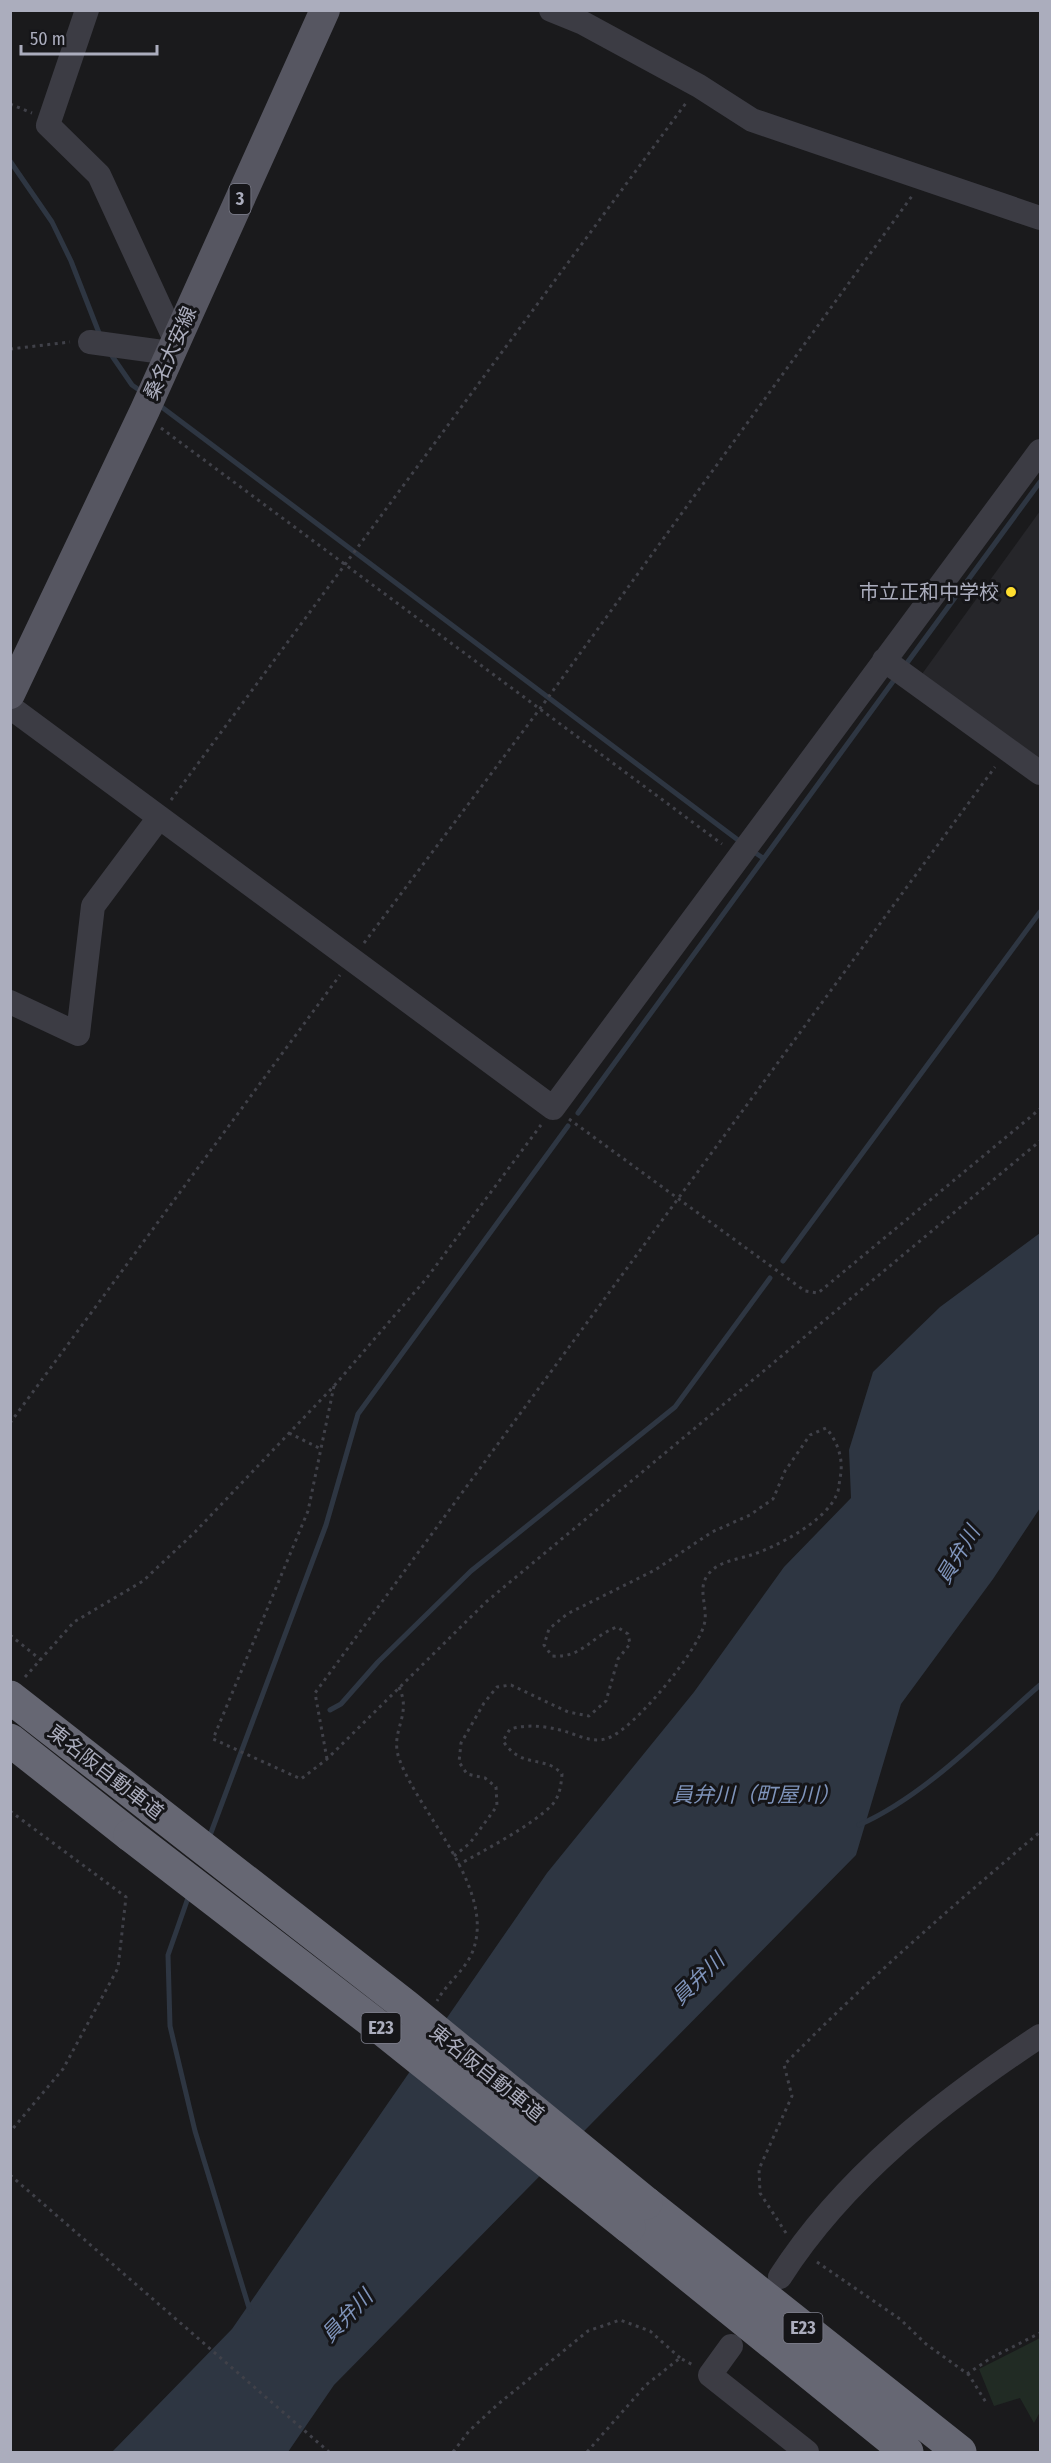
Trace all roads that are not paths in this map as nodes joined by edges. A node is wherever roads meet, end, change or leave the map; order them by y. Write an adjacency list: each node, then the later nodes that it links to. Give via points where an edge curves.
1 (87, 10): 7 (street, via 48,124 99,175)
2 (325, 10): 7 (main road, 桑名大安線 / 3)
3 (551, 10): 4 (street)
4 (586, 16): 5 (street, via 732,109 779,131)
5 (1041, 218)
6 (101, 343): 7 (street)
7 (173, 347): 10 (main road, 桑名大安線 / 3)
8 (1041, 451): 9 (street)
9 (895, 668): 12 (street); 13 (street, via 744,849 553,1108)
10 (10, 694)
11 (10, 707): 13 (street)
12 (1041, 773)
13 (158, 819): 14 (street, via 93,906 78,1034)
14 (10, 1002)
15 (18, 1687): 18 (highway, 東名阪自動車道 / E23, bridge, via 152,1808 406,2006)
16 (10, 1740): 18 (highway, 東名阪自動車道 / E23, bridge, via 383,2030)
17 (1041, 2036): 19 (street, via 983,2074 868,2168 797,2250)
18 (638, 2215): 22 (highway, 東名阪自動車道 / E23); 23 (highway, 東名阪自動車道 / E23)
19 (780, 2277)
20 (731, 2346): 21 (street, via 710,2375)
21 (807, 2452)
22 (907, 2452)
23 (960, 2452)

